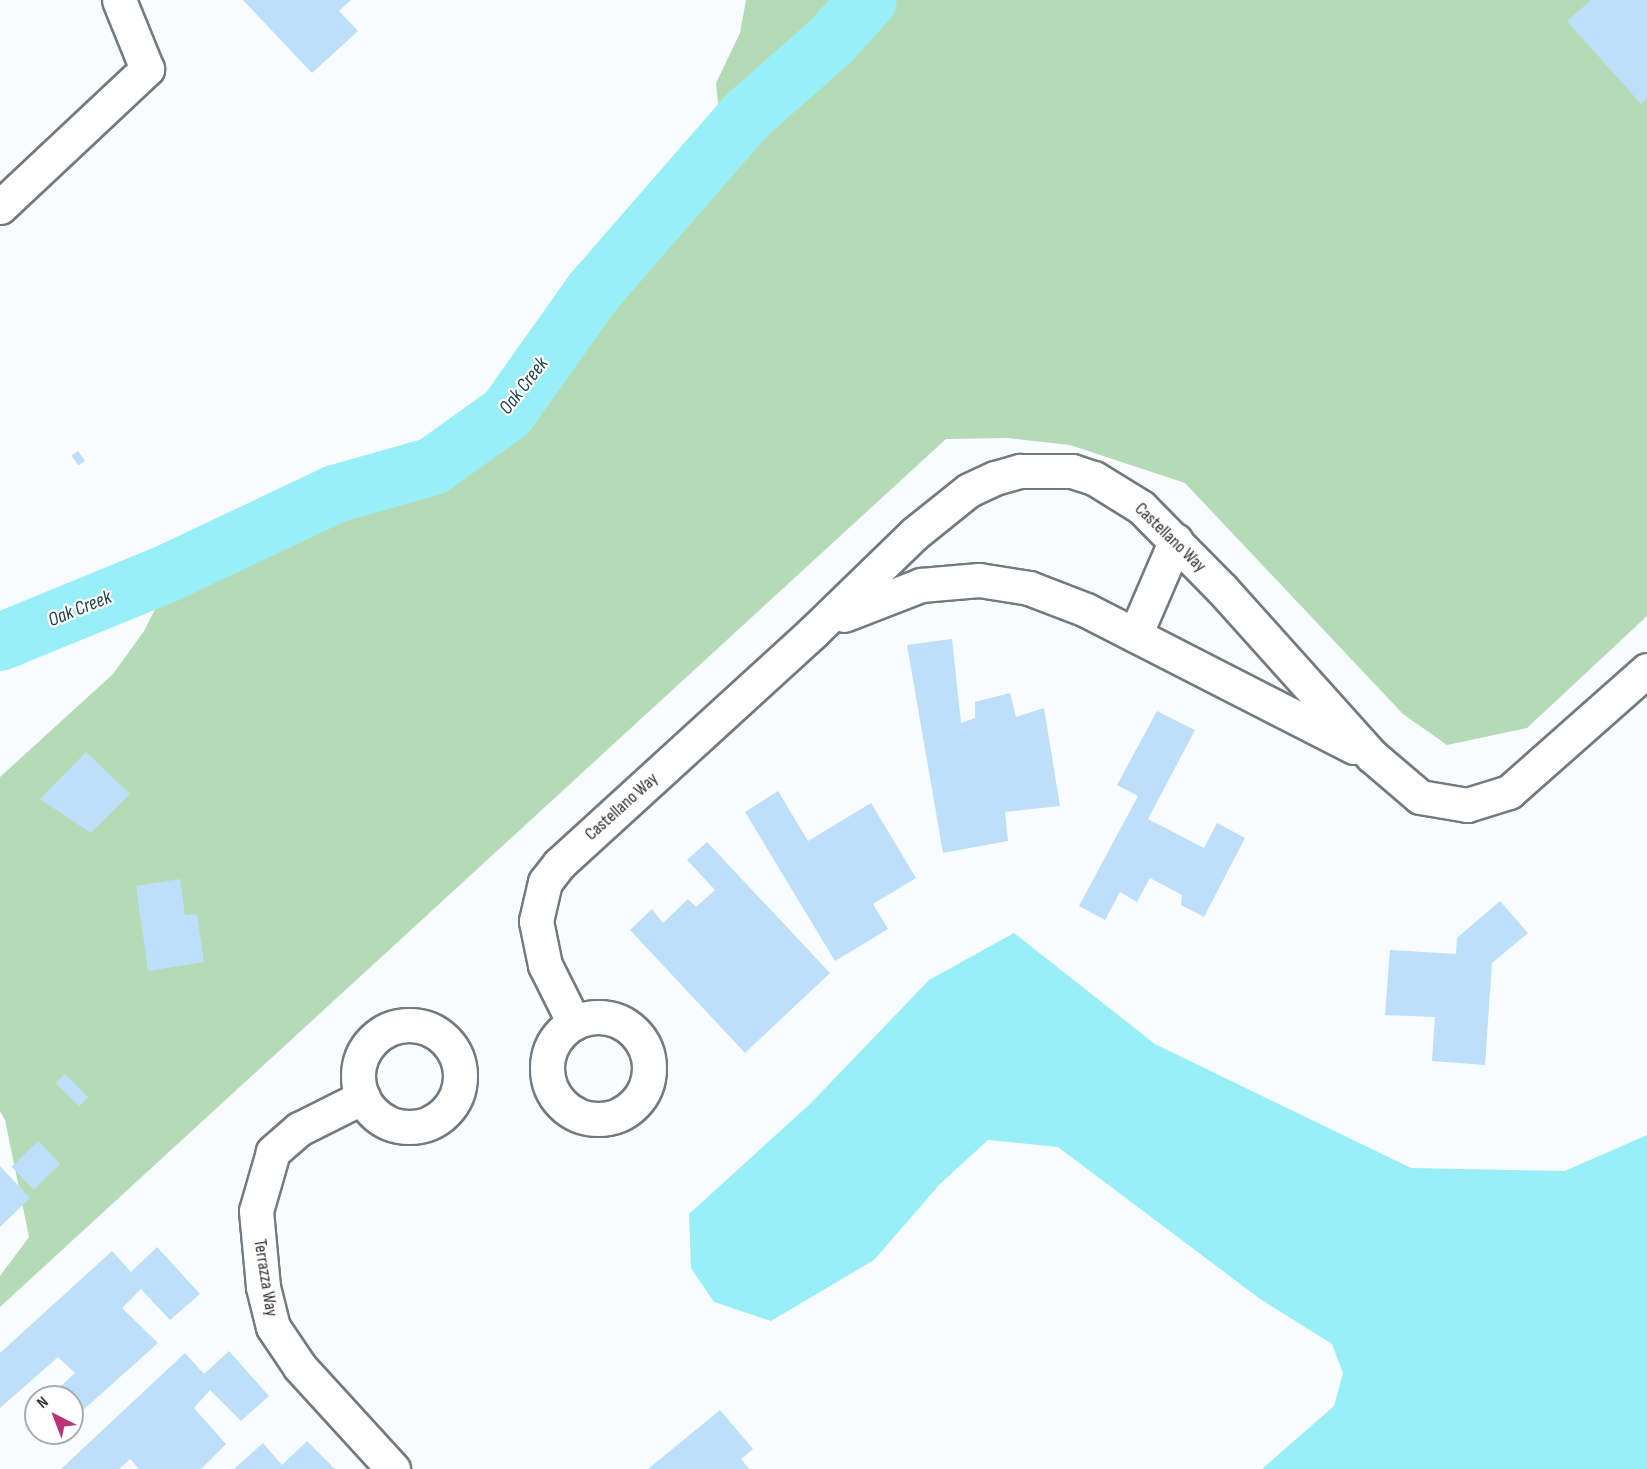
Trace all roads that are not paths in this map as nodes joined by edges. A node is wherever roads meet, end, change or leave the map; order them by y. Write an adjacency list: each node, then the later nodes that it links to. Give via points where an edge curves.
1 (119, 0): 2 (street, via 147,69)
2 (0, 207)
3 (1176, 540): 4 (street, Castellano Way, via 1141,507 1094,478 1056,469 1020,471 969,490 946,506); 5 (street); 7 (street, Castellano Way)
4 (812, 633): 5 (street, Castellano Way, via 860,606 921,585 979,580 1054,595); 8 (street, Castellano Way, via 559,864 545,882 536,921 539,943 554,987)
5 (1135, 635): 7 (street, Castellano Way)
6 (1647, 670): 7 (street, Castellano Way, via 1530,776 1488,802 1443,804 1420,797)
7 (1372, 756)
8 (574, 1023)
9 (363, 1098): 10 (street, Terrazza Way, via 299,1129 273,1152 256,1210 263,1287 273,1327 300,1367)
10 (393, 1469)

